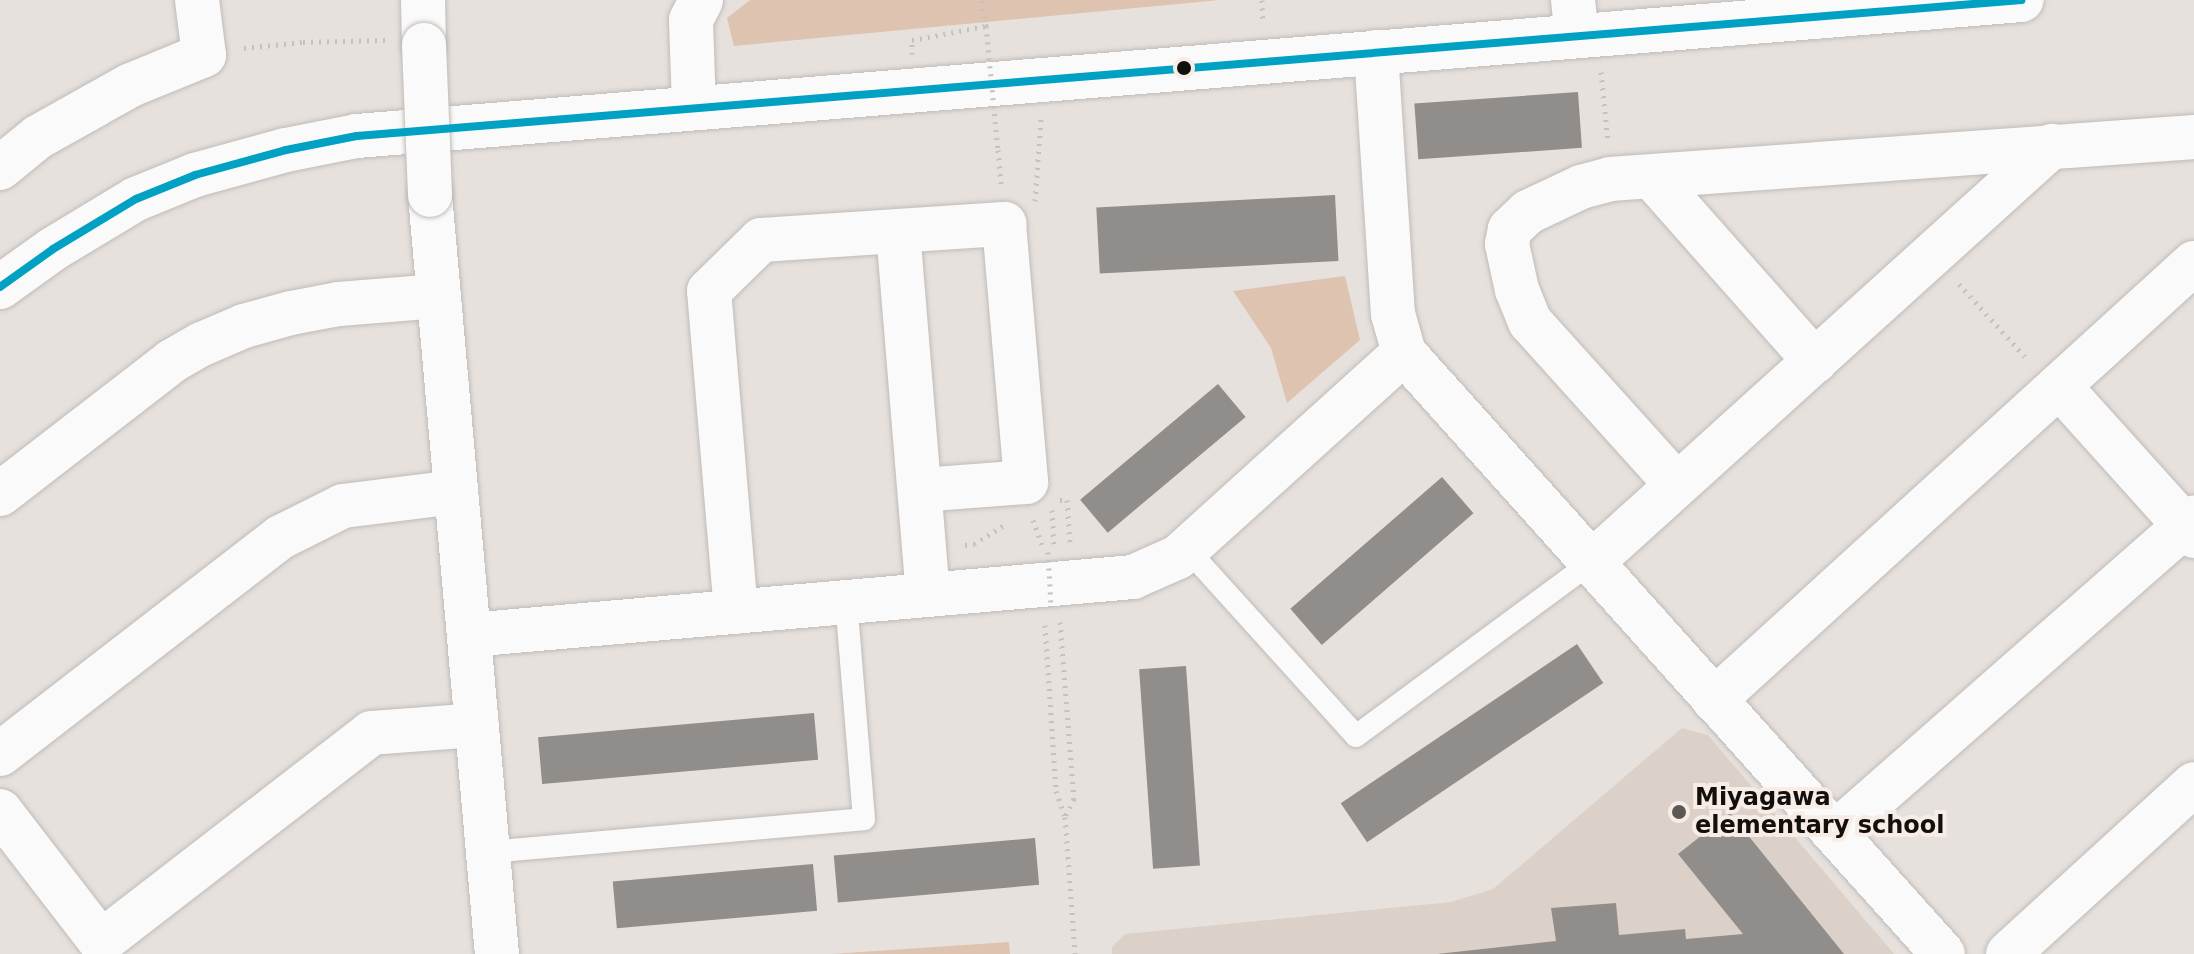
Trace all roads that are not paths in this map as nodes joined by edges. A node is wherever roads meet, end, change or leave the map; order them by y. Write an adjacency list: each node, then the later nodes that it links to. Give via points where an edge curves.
1 (197, 0): 11 (street, via 204,55 107,98 38,137)
2 (423, 0): 16 (street, bridge, via 412,42)
3 (701, 0): 8 (street, via 691,20)
4 (2021, 0): 5 (street)
5 (1912, 4): 6 (street)
6 (1583, 34): 7 (street)
7 (1376, 52): 8 (street); 17 (street, via 1393,314)
8 (694, 107): 15 (street, via 357,136 286,150 195,175 136,199)
9 (2194, 137): 10 (street)
10 (2052, 146): 12 (street); 18 (street)
11 (0, 168)
12 (1652, 177): 18 (street); 20 (street, via 1610,179 1528,212 1510,229 1507,244 1530,322)
13 (898, 231): 21 (street); 21 (street, via 1004,224 1026,482); 29 (street, via 761,240 709,291)
14 (2194, 263): 19 (street)
15 (0, 287)
16 (439, 296): 22 (street); 23 (street, via 291,313 202,344 172,361)
17 (1404, 353): 25 (street); 26 (street)
18 (1815, 361): 20 (street)
19 (2059, 386): 24 (street); 31 (street)
20 (1677, 485): 26 (street)
21 (920, 490): 27 (street)
22 (456, 492): 30 (street); 33 (street, via 343,506 301,525)
23 (0, 494)
24 (2191, 527): 36 (street)
25 (1187, 549): 26 (lane, via 1356,736); 27 (street, via 1133,577)
26 (1591, 563): 31 (street)
27 (928, 595): 28 (street)
28 (846, 602): 29 (street); 37 (lane, via 864,819)
29 (736, 612): 30 (street)
30 (469, 635): 32 (street)
31 (1714, 700): 36 (street)
32 (477, 725): 35 (street, via 371,733 101,942); 37 (street)
33 (0, 754)
34 (2194, 784): 40 (street)
35 (0, 811)
36 (1835, 833): 39 (street)
37 (488, 852): 38 (street)
38 (497, 954)
39 (1943, 954)
40 (2008, 954)

